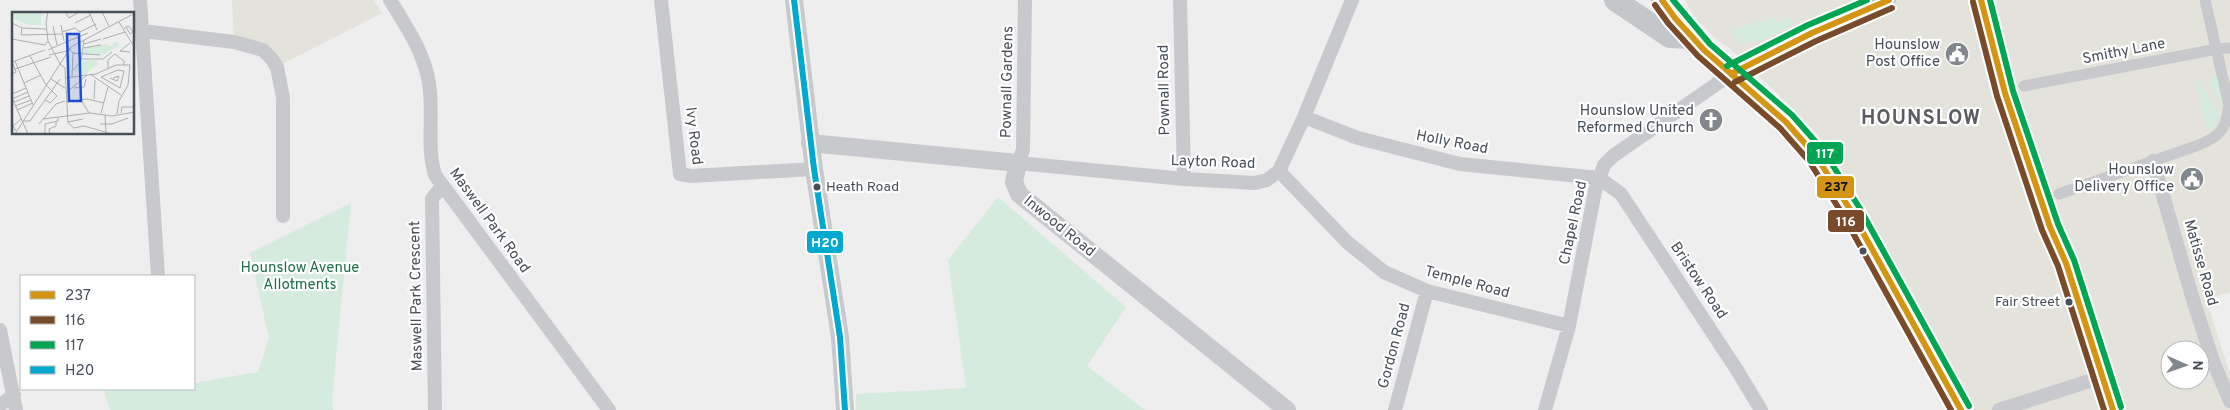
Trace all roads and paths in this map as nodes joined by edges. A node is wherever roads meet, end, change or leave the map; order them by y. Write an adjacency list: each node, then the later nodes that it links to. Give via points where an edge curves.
1 (140, 0): 13 (street)
2 (390, 0): 27 (street, Maswell Park Road, via 417,46 429,84 431,160)
3 (661, 0): 23 (street, Ivy Road, via 680,174)
4 (794, 0): 20 (street)
5 (1025, 0): 22 (street, Pownall Gardens, via 1023,150)
6 (1180, 0): 26 (street, Pownall Road)
7 (1352, 0): 19 (street)
8 (1615, 0): 14 (main road, via 1670,37)
9 (1662, 0): 14 (main road)
10 (1889, 0): 17 (street, Chapel Road, via 1812,33)
11 (1981, 0): 34 (street, via 2005,93 2050,227 2066,263)
12 (2205, 0): 16 (street)
13 (143, 31): 29 (street, via 234,42 263,50 271,58 277,68 283,98); 30 (street)
14 (1690, 38): 17 (main road)
15 (2230, 48): 16 (street, Smithy Lane)
16 (2217, 49): 18 (street, Smithy Lane); 21 (street, via 2229,105 2221,133 2208,142)
17 (1731, 74): 25 (street, Chapel Road, via 1613,156 1604,165); 46 (main road, via 1801,136 1824,166)
18 (2024, 86)
19 (1304, 117): 24 (street); 25 (street, Holly Road, via 1358,138 1460,164)
20 (810, 142): 22 (street); 23 (street)
21 (2152, 161): 28 (street); 36 (street, Matisse Road, via 2197,312)
22 (1018, 163): 26 (street, Layton Road); 42 (street, Inwood Road, via 1014,182 1020,194)
23 (814, 170): 41 (street, via 840,337)
24 (1279, 171): 26 (street, Layton Road, via 1267,180 1255,183); 31 (street, Temple Road, via 1347,242 1384,272)
25 (1600, 178): 32 (street, Chapel Road); 45 (street, Bristow Road, via 1621,194)
26 (1184, 179)
27 (442, 186): 39 (street, Maswell Park Crescent, via 432,199); 40 (street, Maswell Park Road)
28 (2059, 194)
29 (283, 216)
30 (158, 275)
31 (1427, 291): 32 (street, Temple Road); 43 (street, Gordon Road)
32 (1569, 326): 44 (street, Chapel Road)
33 (0, 330): 35 (street)
34 (2102, 377): 47 (street); 48 (street)
35 (14, 395): 37 (street); 38 (street)
36 (2230, 401)
37 (0, 405)
38 (16, 410)
39 (435, 410)
40 (609, 410)
41 (845, 410)
42 (1287, 410)
43 (1395, 410)
44 (1545, 410)
45 (1761, 410)
46 (1961, 410)
47 (1999, 410)
48 (2113, 410)

